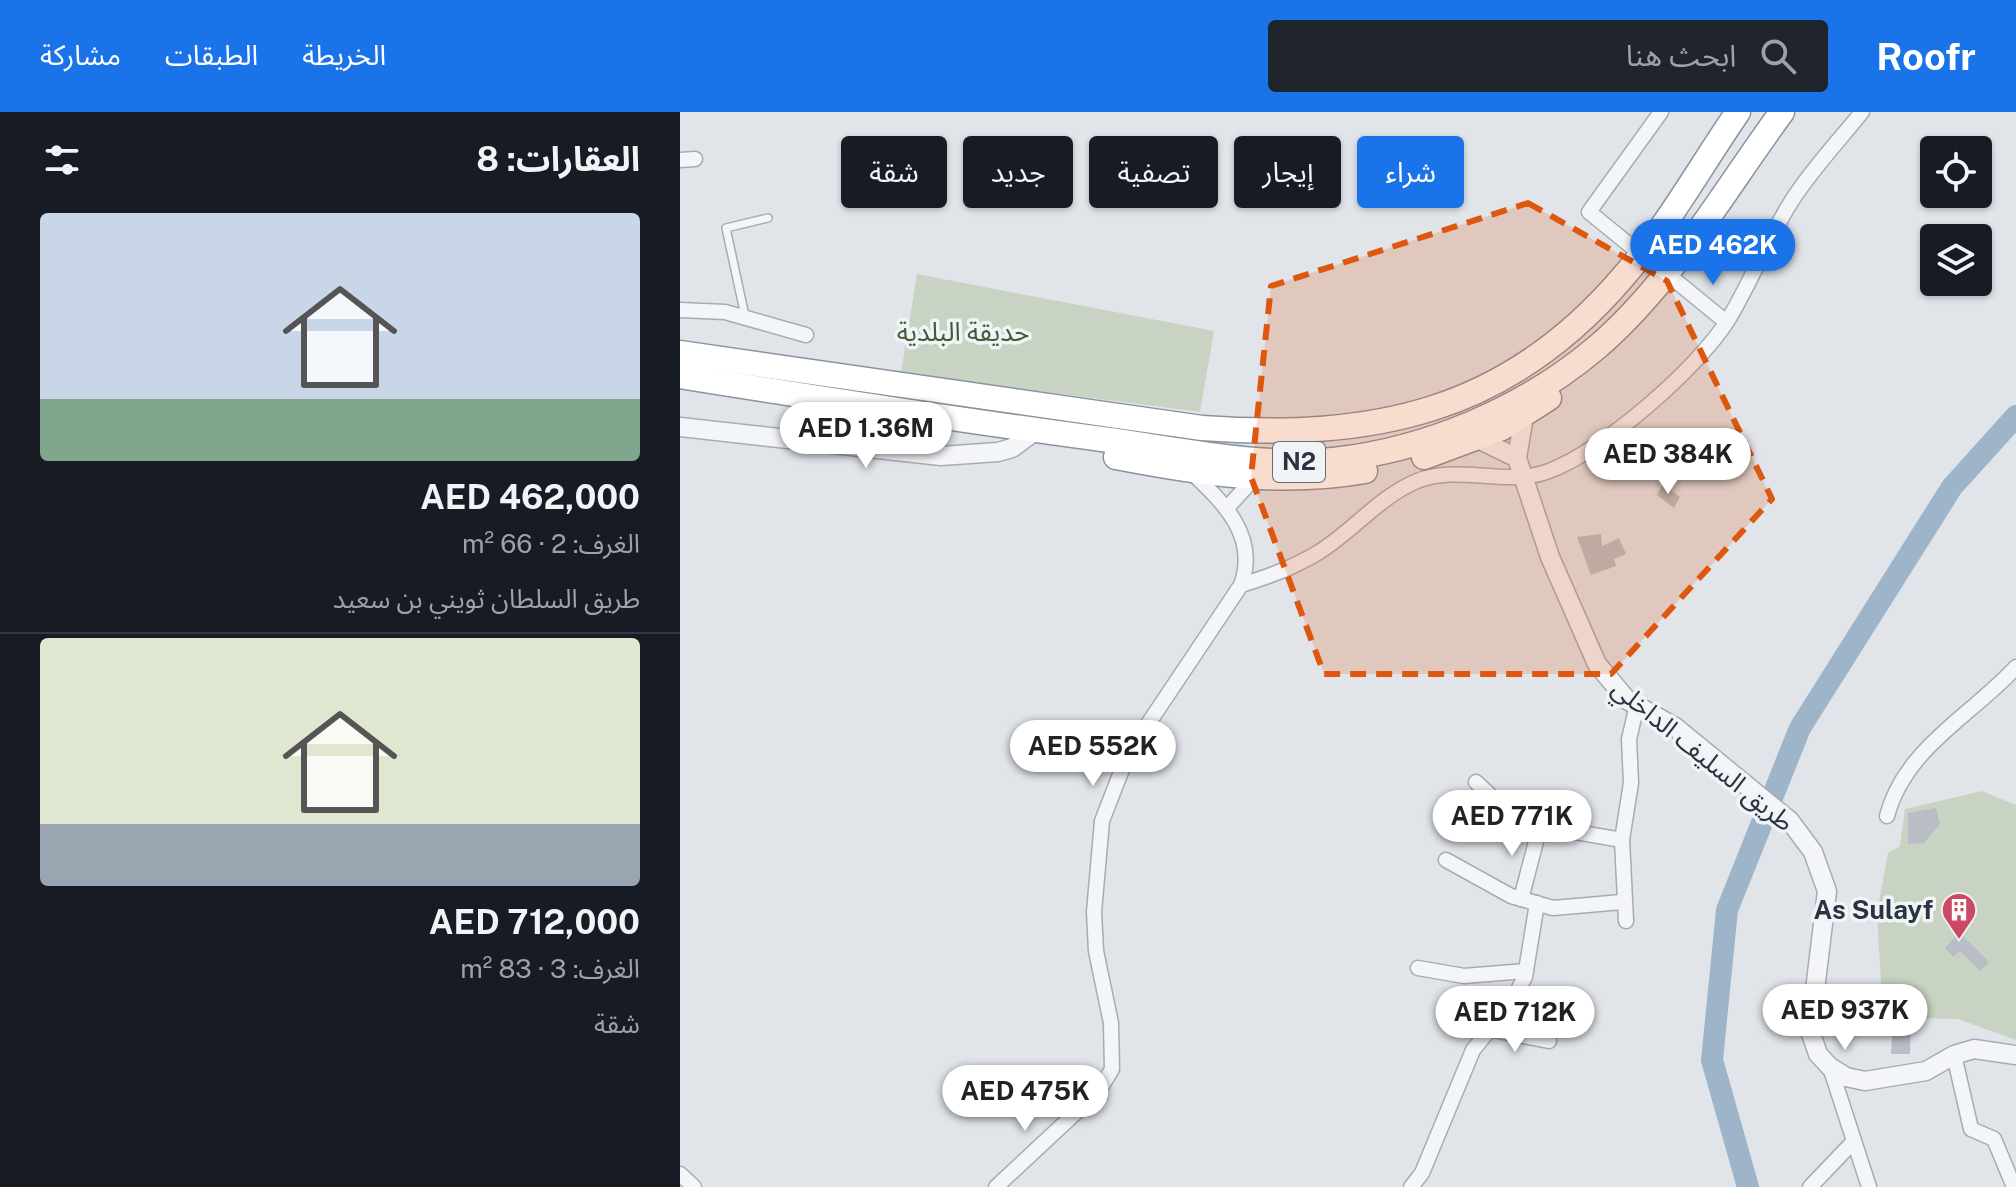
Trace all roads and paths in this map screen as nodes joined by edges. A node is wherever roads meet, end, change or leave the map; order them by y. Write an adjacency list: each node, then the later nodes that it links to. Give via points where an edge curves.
1 (1661, 112): 6 (street, via 1589,212)
2 (1738, 112): 12 (highway, N2, via 1643,252 1576,324 1527,365 1401,420 1331,431 1202,428)
3 (1782, 112): 7 (highway, N2)
4 (1862, 112): 10 (street, via 1791,201)
5 (768, 218): 9 (lane, via 726,228)
6 (1632, 247)
7 (1672, 277): 10 (street); 14 (highway, via 1604,354); 16 (highway, N2, via 1596,348 1541,387 1485,416 1399,448 1335,459 1257,461)
8 (680, 310): 9 (street)
9 (745, 318): 11 (street)
10 (1726, 322): 21 (street, via 1658,397 1566,463)
11 (806, 335)
12 (680, 353)
13 (680, 376): 16 (highway, N2)
14 (1524, 416): 17 (highway); 18 (street)
15 (680, 427): 16 (street, via 941,456 998,452)
16 (1046, 433): 19 (highway, via 1101,454)
17 (1478, 439): 18 (street); 20 (highway, via 1357,473)
18 (1517, 458): 21 (street, طريق السليف الداخلي)
19 (1190, 471): 20 (highway); 22 (street)
20 (1255, 477): 22 (street)
21 (1526, 477): 23 (street, via 1450,475 1419,480 1378,505 1321,552); 25 (street, طريق السليف الداخلي, via 1550,557 1586,646 1607,680)
22 (1228, 507): 23 (street, via 1246,553)
23 (1241, 585): 46 (street, via 1128,754 1102,821 1094,912 1111,1023 1112,1069 1099,1091)
24 (2016, 667): 27 (street, via 1924,749 1904,774)
25 (1637, 705): 29 (street, via 1629,739 1631,783); 41 (street, طريق السليف الداخلي, via 1675,727 1790,821 1813,852 1827,891 1810,1031 1818,1054)
26 (1476, 782): 28 (street, via 1493,798 1510,804 1517,822)
27 (1887, 816)
28 (1540, 826): 29 (street); 31 (street)
29 (1622, 840): 32 (street)
30 (1446, 860): 31 (street)
31 (1521, 899): 33 (street)
32 (1622, 902): 33 (street, via 1553,908); 34 (street)
33 (1537, 903): 36 (street)
34 (1626, 921)
35 (1418, 968): 36 (street, via 1464,976)
36 (1526, 971): 37 (street, via 1511,1003)
37 (1488, 1029): 38 (street); 47 (street, via 1473,1050 1422,1173)
38 (1549, 1041)
39 (1954, 1055): 40 (street, via 1984,1049); 41 (street, via 1926,1071 1883,1079 1846,1077); 51 (street, via 1971,1129 1994,1139)
40 (2016, 1055)
41 (1830, 1067): 42 (street)
42 (1854, 1141): 43 (street); 50 (street)
43 (1826, 1170): 48 (street); 49 (street)
44 (680, 1174): 45 (street)
45 (694, 1187)
46 (996, 1187)
47 (1411, 1187)
48 (1810, 1187)
49 (1832, 1187)
50 (1869, 1187)
51 (2014, 1187)

